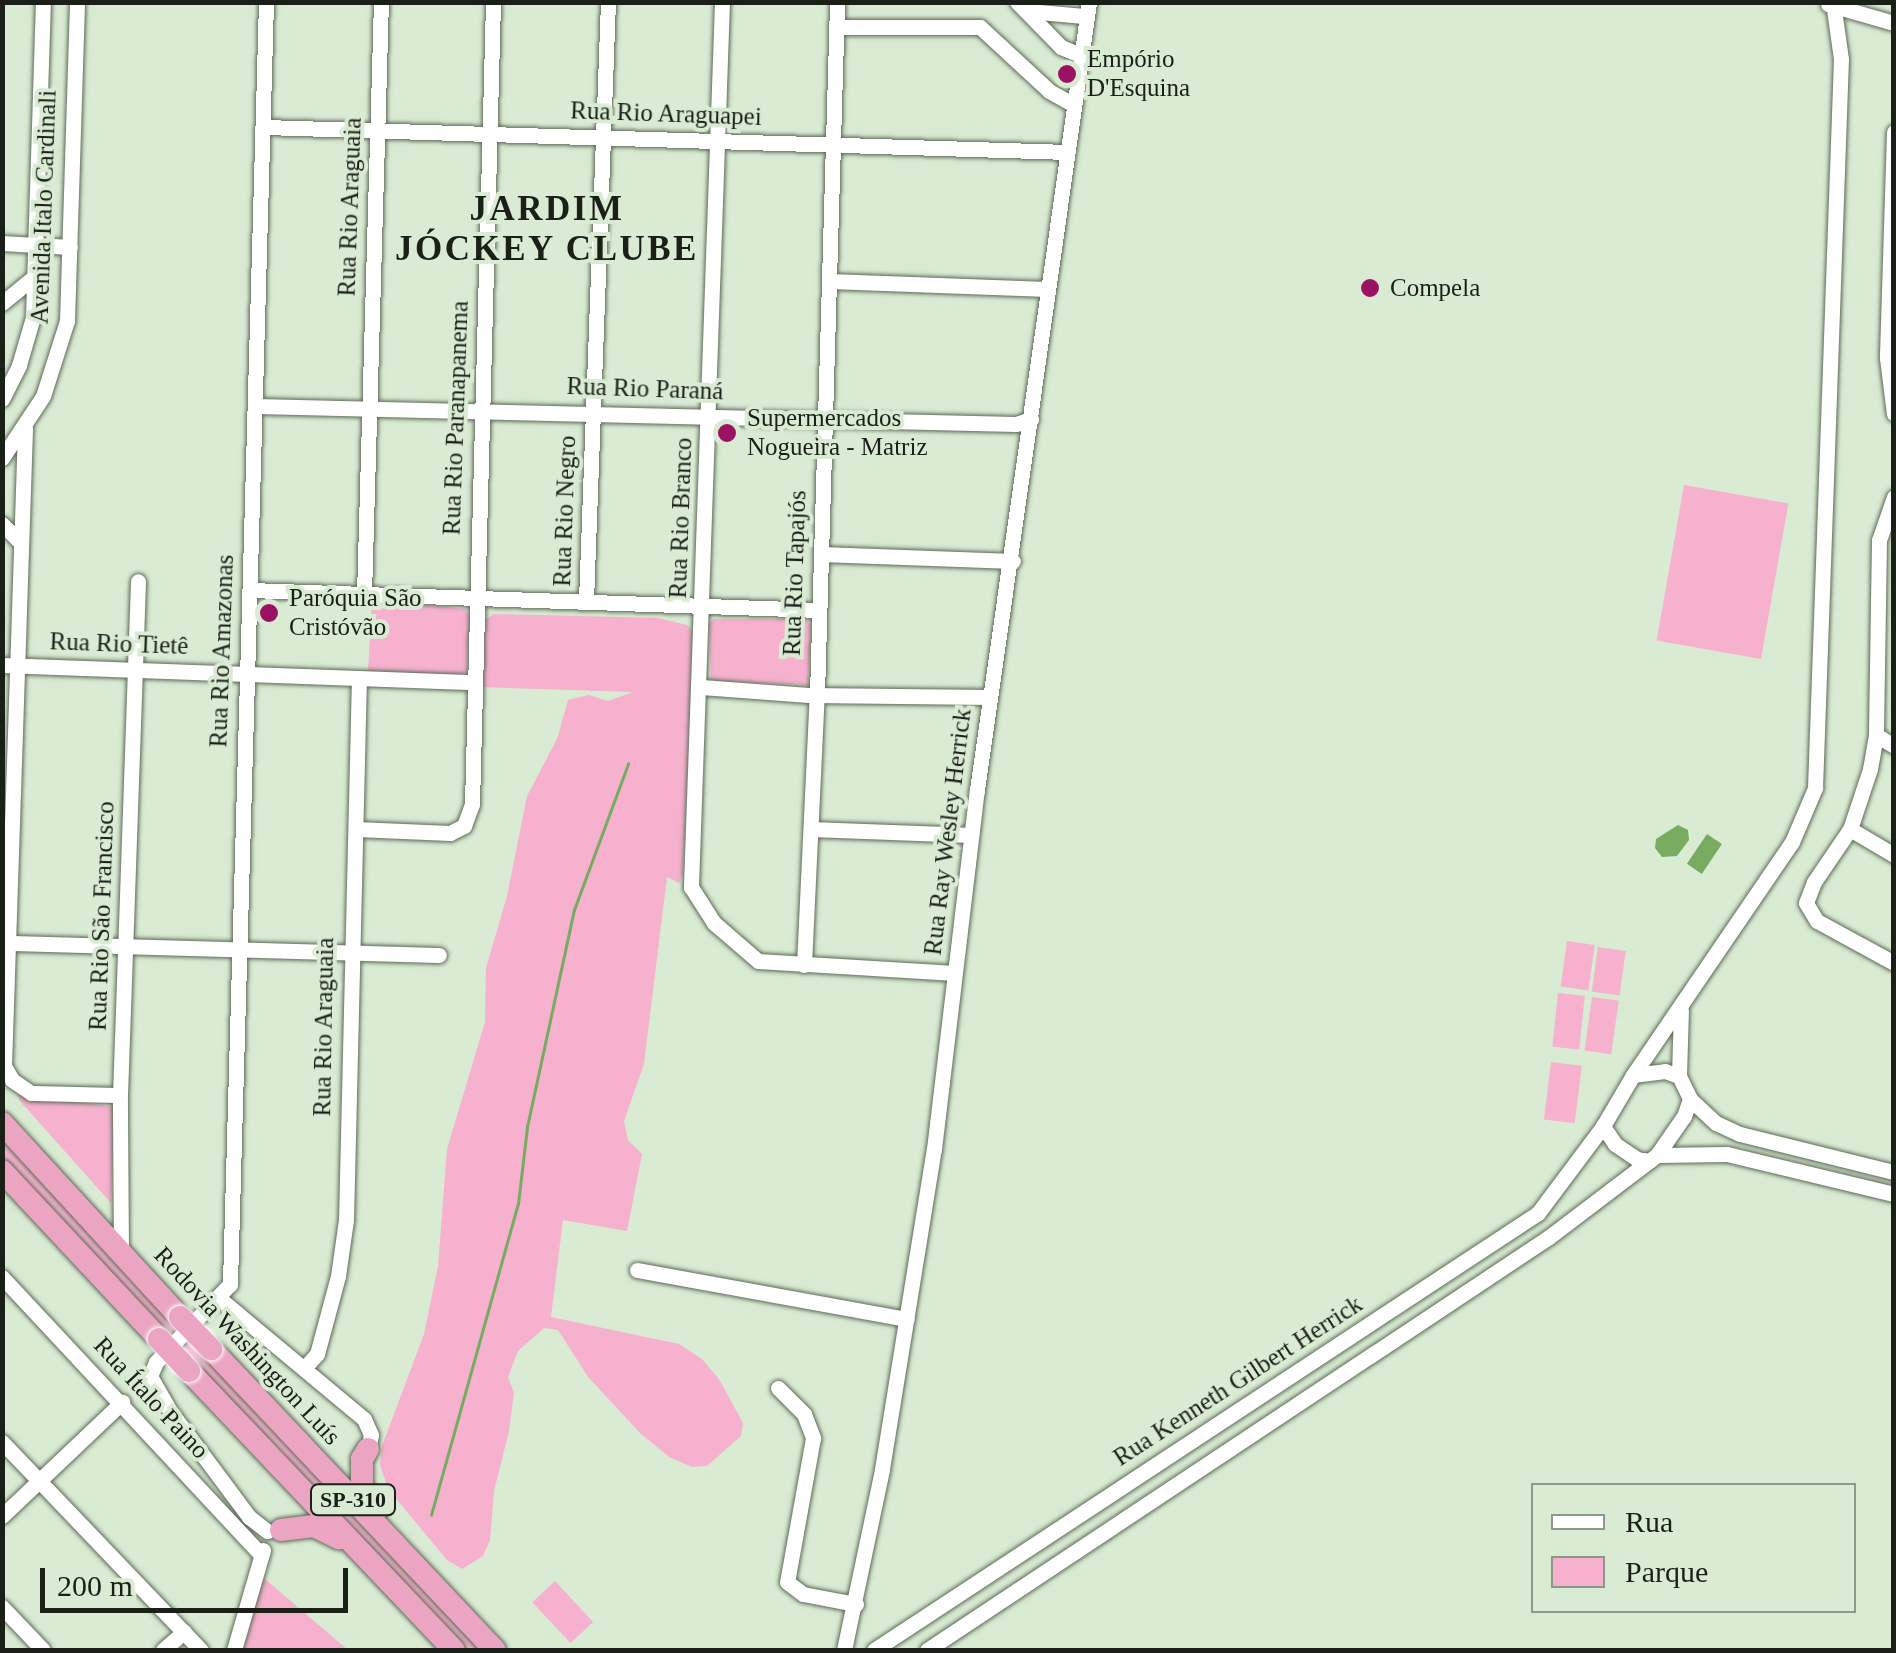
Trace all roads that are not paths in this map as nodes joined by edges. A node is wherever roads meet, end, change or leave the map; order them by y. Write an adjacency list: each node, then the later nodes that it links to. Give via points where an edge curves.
1 (42, 2): 27 (street, Avenida Italo Cardinali)
2 (77, 2): 28 (street, Avenida Italo Cardinali)
3 (266, 2): 18 (street, Rua Rio Amazonas)
4 (382, 2): 19 (street, Rua Rio Araguaia)
5 (494, 2): 21 (street, Rua Rio Paranapanema)
6 (608, 2): 22 (street, Rua Rio Negro)
7 (722, 2): 23 (street, Rua Rio Branco)
8 (837, 2): 14 (street, Rua Rio Tapajós)
9 (1830, 4): 12 (street); 16 (street)
10 (1022, 7): 11 (street); 15 (street, via 1061,47)
11 (1084, 7): 15 (street, Rua Ray Wesley Herrick)
12 (1863, 9): 13 (street); 16 (street)
13 (1894, 23)
14 (837, 27): 17 (street, via 980,27); 24 (street, Rua Rio Tapajós)
15 (1080, 54): 17 (street, Rua Ray Wesley Herrick)
16 (1841, 58): 82 (street, via 1815,788 1792,842)
17 (1072, 104): 25 (street, Rua Ray Wesley Herrick)
18 (264, 127): 19 (street, Rua Rio Araguapei); 35 (street, Rua Rio Amazonas)
19 (378, 129): 21 (street, Rua Rio Araguapei); 34 (street, Rua Rio Araguaia)
20 (1894, 132): 38 (street, via 1887,358)
21 (490, 136): 22 (street, Rua Rio Araguapei); 36 (street, Rua Rio Paranapanema)
22 (604, 137): 23 (street, Rua Rio Araguapei); 37 (street, Rua Rio Negro)
23 (717, 141): 24 (street, Rua Rio Araguapei); 39 (street, Rua Rio Branco)
24 (831, 143): 25 (street, Rua Rio Araguapei); 30 (street, Rua Rio Tapajós)
25 (1067, 152): 31 (street, Rua Ray Wesley Herrick)
26 (2, 243): 27 (street)
27 (35, 244): 28 (street); 29 (street, Avenida Italo Cardinali)
28 (70, 247): 42 (street, Avenida Italo Cardinali, via 63,341)
29 (34, 277): 32 (street); 33 (street, Avenida Italo Cardinali, via 30,332)
30 (830, 281): 31 (street); 40 (street, Rua Rio Tapajós)
31 (1047, 288): 41 (street, Rua Ray Wesley Herrick)
32 (2, 303)
33 (2, 399)
34 (368, 405): 35 (street, Rua Rio Paraná); 36 (street, Rua Rio Paraná); 51 (street, Rua Rio Araguaia)
35 (256, 406): 50 (street, Rua Rio Amazonas)
36 (483, 409): 37 (street, Rua Rio Paraná); 52 (street, Rua Rio Paranapanema)
37 (594, 412): 39 (street, Rua Rio Paraná); 53 (street, Rua Rio Negro)
38 (1894, 414)
39 (708, 416): 40 (street, Rua Rio Paraná); 54 (street, Rua Rio Branco)
40 (824, 419): 41 (street, Rua Rio Paraná); 47 (street, Rua Rio Tapajós)
41 (1031, 419): 48 (street, Rua Ray Wesley Herrick)
42 (25, 428): 43 (street, Avenida Italo Cardinali); 46 (street)
43 (2, 458)
44 (1894, 497): 57 (street, via 1881,524)
45 (2, 524): 46 (street)
46 (18, 540): 58 (street)
47 (821, 554): 48 (street); 55 (street, Rua Rio Tapajós)
48 (1013, 560): 65 (street, Rua Ray Wesley Herrick)
49 (138, 581): 59 (street, Rua Rio São Francisco)
50 (250, 590): 51 (street); 60 (street, Rua Rio Amazonas)
51 (364, 594): 52 (street)
52 (476, 598): 53 (street); 62 (street, Rua Rio Paranapanema)
53 (586, 601): 54 (street)
54 (703, 606): 55 (street); 63 (street, Rua Rio Branco)
55 (819, 610): 64 (street, Rua Rio Tapajós)
56 (1894, 624): 57 (street)
57 (1874, 632): 66 (street)
58 (10, 665): 59 (street, Rua Rio Tietê); 73 (street)
59 (136, 670): 60 (street, Rua Rio Tietê); 74 (street, Rua Rio São Francisco)
60 (246, 672): 61 (street, Rua Rio Tietê); 75 (street, Rua Rio Amazonas)
61 (359, 678): 62 (street, Rua Rio Tietê); 68 (street, Rua Rio Araguaia)
62 (474, 682): 68 (street, Rua Rio Paranapanema, via 472,804 458,830)
63 (701, 687): 64 (street); 79 (street, Rua Rio Branco, via 694,898 758,961)
64 (817, 694): 65 (street); 69 (street, Rua Rio Tapajós)
65 (990, 697): 71 (street, Rua Ray Wesley Herrick)
66 (1876, 734): 67 (street); 70 (street)
67 (1894, 746)
68 (356, 829): 76 (street, Rua Rio Araguaia)
69 (811, 829): 71 (street); 79 (street, Rua Rio Tapajós)
70 (1850, 829): 72 (street); 78 (street, via 1806,903 1817,921)
71 (972, 834): 80 (street, Rua Ray Wesley Herrick)
72 (1894, 855)
73 (10, 944): 74 (street); 81 (street)
74 (126, 948): 75 (street); 85 (street, Rua Rio São Francisco)
75 (238, 949): 76 (street); 96 (street, Rua Rio Amazonas, via 232,1253 230,1284)
76 (350, 951): 77 (street); 98 (street, Rua Rio Araguaia, via 343,1249 317,1354)
77 (439, 954)
78 (1894, 963)
79 (804, 965): 80 (street, Rua Rio Branco)
80 (955, 974): 97 (street, Rua Ray Wesley Herrick)
81 (5, 989): 85 (street, via 4,1066 24,1090)
82 (1682, 1006): 83 (street); 84 (street)
83 (1633, 1075): 84 (street); 88 (street)
84 (1679, 1076): 86 (street)
85 (120, 1095): 93 (street, Rua Rio São Francisco)
86 (1690, 1099): 89 (street); 91 (street, via 1716,1124 1740,1134)
87 (2, 1122): 93 (highway, Rodovia Washington Luís / SP-310)
88 (1603, 1126): 89 (street, via 1625,1152); 122 (street, Rua Kenneth Gilbert Herrick, via 1538,1212)
89 (1653, 1158): 92 (street, via 1727,1154); 123 (street, via 1549,1238)
90 (2, 1171): 102 (highway, SP-310, bridge)
91 (1894, 1172)
92 (1894, 1194)
93 (121, 1253): 101 (highway, Rodovia Washington Luís / SP-310, bridge)
94 (637, 1270): 97 (street)
95 (2, 1277): 100 (street, Rua Ítalo Paino)
96 (220, 1299): 98 (street); 107 (street, via 150,1376 249,1516)
97 (907, 1319): 112 (street, Rua Ray Wesley Herrick)
98 (304, 1368): 104 (street, via 364,1419)
99 (778, 1388): 112 (street, via 804,1414 813,1438 787,1582)
100 (122, 1402): 105 (street); 108 (street, Rua Ítalo Paino)
101 (276, 1414): 104 (highway, via 332,1460); 109 (highway, Rodovia Washington Luís / SP-310)
102 (252, 1439): 107 (highway, via 297,1496 295,1512); 110 (highway, SP-310)
103 (2, 1442): 105 (street)
104 (368, 1450): 109 (highway, via 361,1468 365,1494)
105 (39, 1480): 106 (street); 113 (street)
106 (2, 1516)
107 (274, 1530): 108 (street); 110 (highway, via 303,1525 330,1532)
108 (261, 1555): 117 (street)
109 (404, 1555): 119 (highway, Rodovia Washington Luís / SP-310)
110 (390, 1582): 118 (highway, SP-310)
111 (2, 1607): 114 (street)
112 (854, 1609): 120 (street, Rua Ray Wesley Herrick); 121 (street)
113 (184, 1632): 115 (street); 116 (street)
114 (43, 1650)
115 (163, 1650)
116 (201, 1650)
117 (234, 1650)
118 (454, 1650)
119 (495, 1650)
120 (844, 1650)
121 (859, 1650)
122 (874, 1650)
123 (927, 1650)

